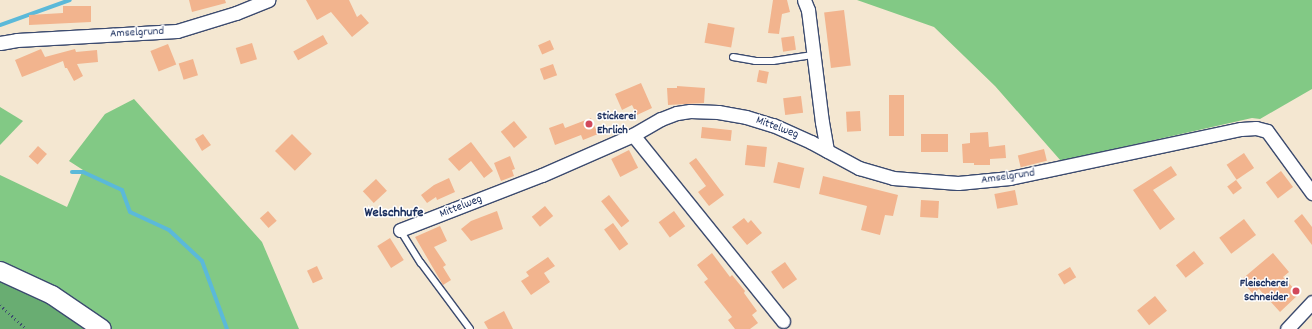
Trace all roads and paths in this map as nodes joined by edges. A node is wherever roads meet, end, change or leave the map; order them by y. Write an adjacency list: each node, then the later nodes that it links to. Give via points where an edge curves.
1 (268, 0): 3 (street, Amselgrund, via 177,31)
2 (804, 0): 4 (street, via 808,10)
3 (0, 43)
4 (813, 55): 5 (lane, via 773,61); 7 (street)
5 (733, 58)
6 (633, 135): 7 (street, Mittelweg, via 677,113 718,112 773,125); 9 (street, Mittelweg, via 542,175); 13 (street)
7 (827, 151): 8 (street, Amselgrund, via 859,168 893,178 958,182 1010,178 1256,128 1267,131)
8 (1312, 193)
9 (400, 230): 16 (lane, Mittelweg)
10 (0, 271): 15 (main road, via 52,295)
11 (1312, 302): 17 (street)
12 (0, 305): 14 (path)
13 (783, 321)
14 (27, 329)
15 (102, 329)
16 (470, 329)
17 (1287, 329)

